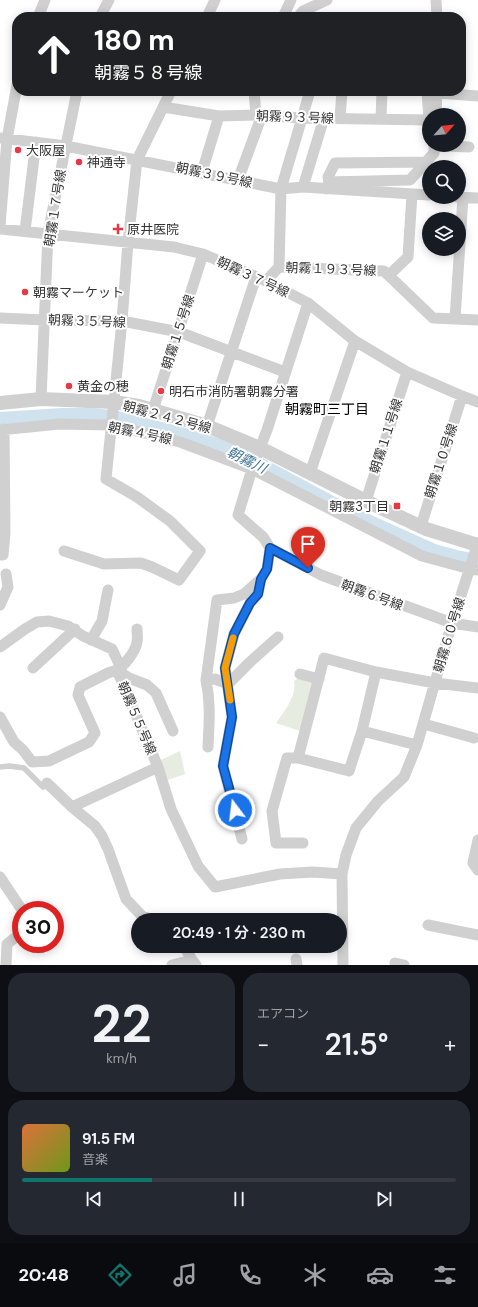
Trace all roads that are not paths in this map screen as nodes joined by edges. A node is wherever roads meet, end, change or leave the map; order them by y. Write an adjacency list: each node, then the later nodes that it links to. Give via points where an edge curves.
1 (45, 0): 7 (street)
2 (109, 0): 8 (street)
3 (215, 0): 9 (street)
4 (291, 0): 10 (street)
5 (327, 0): 11 (street)
6 (436, 0): 12 (street)
7 (40, 12)
8 (103, 12)
9 (209, 12)
10 (285, 12)
11 (302, 12)
12 (437, 12)
13 (466, 95): 23 (street)
14 (14, 96): 34 (street)
15 (76, 96): 36 (street, 朝霧１７号線)
16 (168, 96): 24 (street)
17 (255, 96): 27 (street)
18 (309, 96): 29 (street)
19 (342, 96): 31 (street)
20 (382, 96): 32 (street)
21 (433, 96): 25 (street, 朝霧９３号線)
22 (434, 96): 26 (street)
23 (478, 96)
24 (163, 107): 28 (street, 朝霧９３号線); 38 (street)
25 (431, 108)
26 (435, 108)
27 (259, 115): 28 (street, 朝霧９３号線); 29 (street, 朝霧９３号線); 43 (street)
28 (219, 116): 42 (street)
29 (302, 118): 30 (street, 朝霧９３号線); 46 (street)
30 (324, 118): 31 (street, 朝霧９３号線); 45 (street)
31 (340, 118): 32 (street, 朝霧９３号線)
32 (381, 119): 33 (street, 朝霧９３号線)
33 (422, 120)
34 (4, 138): 35 (street, 朝霧３９号線); 52 (street)
35 (36, 142): 36 (street, 朝霧３９号線); 54 (street)
36 (66, 146): 38 (street, 朝霧３９号線); 55 (street, 朝霧１７号線)
37 (435, 152): 39 (street)
38 (137, 160): 42 (street, 朝霧３９号線); 56 (street)
39 (427, 160)
40 (422, 162): 44 (street, via 334,163 328,177)
41 (422, 166): 44 (street, via 410,180)
42 (202, 172): 43 (street, 朝霧３９号線)
43 (238, 180): 46 (street, 朝霧３９号線)
44 (328, 186): 45 (street, 朝霧３９号線); 47 (street, 朝霧３９号線)
45 (304, 187): 46 (street, 朝霧３９号線)
46 (281, 189): 58 (street)
47 (412, 194): 48 (street, 朝霧３９号線); 59 (street, via 408,257)
48 (422, 195)
49 (466, 197): 50 (street)
50 (478, 198)
51 (460, 204): 63 (street)
52 (0, 226)
53 (0, 230): 54 (street, 朝霧３７号線)
54 (25, 231): 55 (street, 朝霧３７号線)
55 (48, 233): 56 (street, 朝霧３７号線); 64 (street, 朝霧１７号線)
56 (128, 242): 57 (street, 朝霧３７号線, via 174,247); 66 (street)
57 (203, 254): 60 (street, 朝霧３７号線); 67 (street, 朝霧１５号線)
58 (280, 267): 59 (street, 朝霧１９３号線, via 384,271); 60 (street, 朝霧１９３号線)
59 (389, 275): 63 (street, 朝霧１９３号線, via 433,318)
60 (261, 279): 61 (street, 朝霧３７号線); 69 (street)
61 (308, 303): 68 (street, 朝霧３７号線); 70 (street)
62 (0, 318): 64 (street, 朝霧３５号線)
63 (456, 319): 65 (street, 朝霧１９３号線)
64 (45, 320): 66 (street, 朝霧３５号線); 73 (street, 朝霧１７号線)
65 (478, 320)
66 (122, 321): 67 (street, 朝霧３５号線); 77 (street)
67 (179, 332): 69 (street, 朝霧３５号線); 76 (street, 朝霧１５号線)
68 (355, 341): 71 (street, 朝霧３７号線); 81 (street)
69 (232, 352): 70 (street, 朝霧３５号線); 78 (street)
70 (285, 372): 80 (street)
71 (407, 372): 72 (street, 朝霧３７号線); 82 (street, 朝霧１１号線)
72 (462, 396): 74 (street, 朝霧３７号線); 83 (street, 朝霧１０号線)
73 (41, 399): 75 (street, 朝霧２４２号線); 77 (street, 朝霧２４２号線)
74 (478, 402)
75 (0, 403)
76 (153, 410): 77 (street, 朝霧２４２号線); 78 (street, 朝霧２４２号線)
77 (113, 415): 79 (street, 朝霧４号線, via 59,424); 80 (street, 朝霧４号線, via 180,442); 85 (street, via 106,479 170,521 200,551 179,580 141,563 104,564)
78 (207, 426): 80 (street, 朝霧２４２号線)
79 (2, 429): 86 (street, via 5,533 3,555)
80 (255, 460): 81 (street, 朝霧２４２号線); 84 (street, 朝霧６号線, via 238,516 263,537); 87 (street, 朝霧４号線, via 422,556)
81 (310, 473): 82 (street, 朝霧２４２号線)
82 (366, 501): 83 (street, 朝霧２４２号線)
83 (421, 526): 87 (street, 朝霧２４２号線)
84 (270, 548): 89 (street, via 267,569); 92 (street, 朝霧６号線, via 321,575)
85 (64, 551)
86 (0, 555)
87 (475, 556): 92 (street, 朝霧６０号線)
88 (6, 574): 91 (street, via 8,587)
89 (261, 579): 104 (street, via 244,594 217,600); 106 (street, via 258,594 250,603 234,634 225,668)
90 (108, 590): 97 (street, via 102,621)
91 (0, 605)
92 (452, 623): 93 (street, 朝霧６号線); 105 (street, 朝霧６０号線)
93 (478, 627)
94 (75, 629): 97 (street); 98 (street, via 49,621 37,622); 99 (street)
95 (137, 630): 100 (street, via 137,643)
96 (278, 637): 106 (street)
97 (91, 640): 100 (street, via 112,649)
98 (0, 647)
99 (33, 668)
100 (119, 669): 108 (street, 朝霧５５号線, via 80,687 78,696 95,733 89,742 49,761 32,762 14,742); 110 (street, via 129,678 147,684 156,693); 117 (street, 朝霧５５号線)
101 (376, 672): 103 (street, via 324,658); 105 (street); 111 (street)
102 (300, 674): 103 (street)
103 (319, 679): 115 (street)
104 (206, 680): 106 (street, via 215,679); 114 (street, via 210,697)
105 (435, 683): 107 (street, 朝霧６０号線); 109 (street)
106 (228, 684): 120 (street, via 232,717 223,766)
107 (478, 688)
108 (0, 717)
109 (424, 724): 112 (street); 113 (street)
110 (173, 731)
111 (362, 731): 113 (street); 115 (street, via 349,771)
112 (474, 738)
113 (417, 745): 124 (street, via 404,777 378,801 356,828)
114 (208, 747)
115 (298, 758): 122 (street, via 287,758 272,811 276,844)
116 (0, 767): 118 (lane, via 24,768 42,787)
117 (158, 767): 119 (street); 124 (street, 朝霧５５号線, via 171,809 198,866 215,887 280,874)
118 (48, 783): 119 (street)
119 (72, 807): 127 (street, via 95,826 102,836 126,899)
120 (242, 839)
121 (478, 840): 123 (street, via 473,863)
122 (303, 843)
123 (478, 870)
124 (342, 874): 136 (street)
125 (0, 877): 126 (street)
126 (16, 901)
127 (139, 913)
128 (428, 925): 129 (street)
129 (478, 935)
130 (12, 938): 131 (street)
131 (3, 942): 134 (street)
132 (188, 953): 133 (street)
133 (194, 962): 135 (street)
134 (6, 965)
135 (172, 965)
136 (343, 965)

